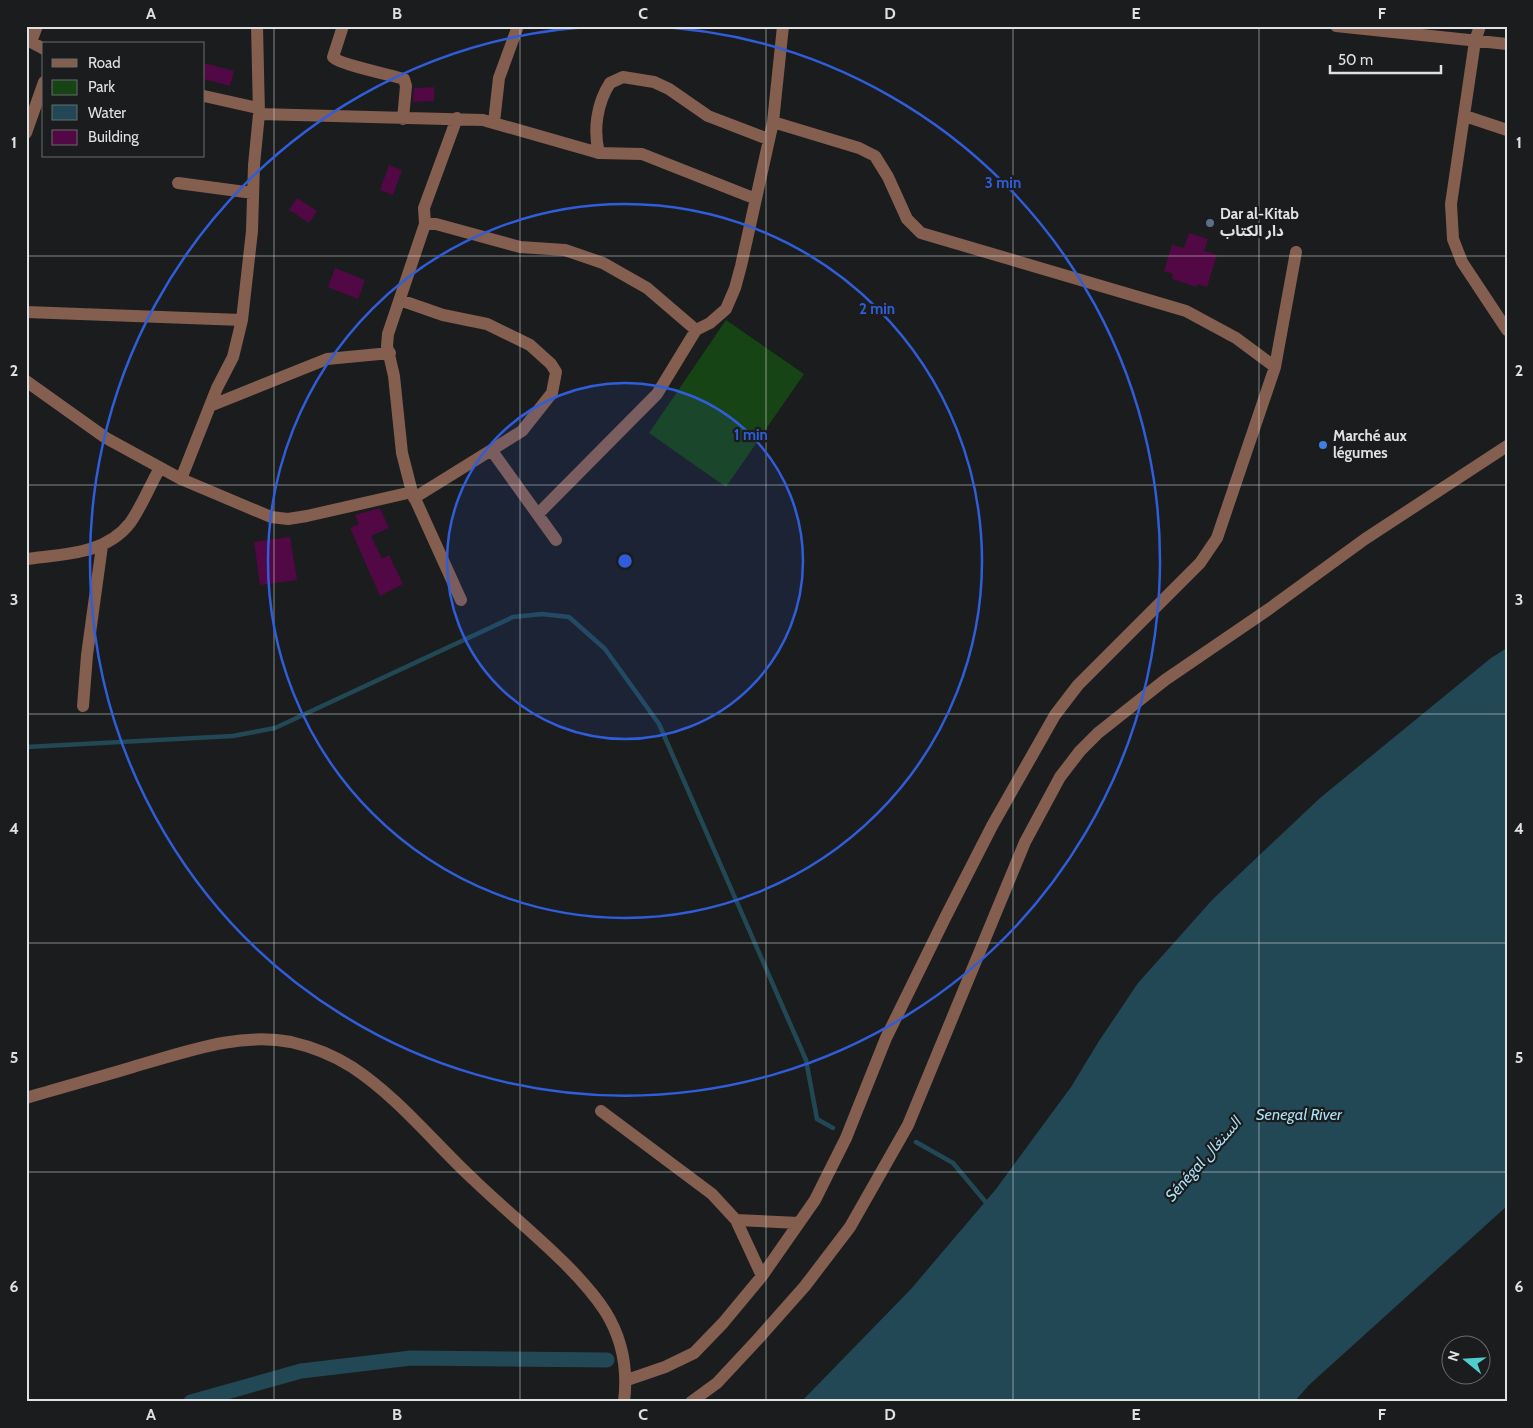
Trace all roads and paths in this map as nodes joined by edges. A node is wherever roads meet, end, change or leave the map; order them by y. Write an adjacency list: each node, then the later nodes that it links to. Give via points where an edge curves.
1 (38, 26): 8 (street)
2 (257, 26): 14 (street)
3 (343, 26): 16 (street, via 333,58 404,80)
4 (518, 26): 18 (street, via 499,78)
5 (782, 26): 19 (street)
6 (1336, 26): 9 (street)
7 (1480, 26): 9 (street)
8 (29, 40): 11 (street)
9 (1475, 41): 10 (street); 15 (street)
10 (1507, 44)
11 (42, 48)
12 (42, 88): 21 (street)
13 (205, 96): 14 (street)
14 (258, 111): 16 (street); 25 (street)
15 (1465, 116): 20 (street); 33 (street, via 1451,204 1453,239 1462,262)
16 (403, 118): 17 (street)
17 (458, 118): 18 (street); 27 (street, via 424,208)
18 (494, 122): 23 (street)
19 (773, 122): 22 (street); 35 (street, via 859,148 875,156 907,219 921,233 1186,310 1236,338)
20 (1507, 130)
21 (26, 133)
22 (768, 139): 23 (street, via 708,116 654,82 623,77 610,83 600,106 596,134); 26 (street)
23 (598, 152): 26 (street, via 642,154)
24 (178, 183): 25 (street)
25 (253, 192): 31 (street, via 252,238)
26 (756, 199): 32 (street, via 741,266 726,309)
27 (425, 224): 29 (street); 32 (street, via 520,246 560,249 588,257 647,288)
28 (1296, 252): 35 (street)
29 (400, 300): 34 (street, via 388,334); 39 (street, via 443,315 487,324 530,345 556,372 552,393 522,432)
30 (26, 312): 31 (street)
31 (242, 320): 37 (street, via 233,357)
32 (696, 330): 43 (street, via 657,394)
33 (1507, 330)
34 (390, 353): 37 (street, via 327,359); 42 (street, via 402,453)
35 (1275, 367): 52 (street, via 1217,538 1200,564 1078,685 1055,715 949,910 886,1038 846,1138 815,1200)
36 (26, 381): 40 (street, via 82,423)
37 (210, 406): 41 (street)
38 (1507, 446): 56 (street, via 1365,539 1165,680 1080,751 1060,777 1025,842 908,1125 854,1218 805,1286 717,1382)
39 (492, 451): 42 (street); 43 (street)
40 (160, 468): 41 (street); 45 (street, via 131,521)
41 (181, 479): 42 (street, via 279,518 307,516)
42 (413, 495): 47 (street)
43 (538, 514): 44 (street)
44 (556, 540)
45 (102, 546): 46 (street); 48 (street)
46 (26, 560)
47 (461, 600)
48 (83, 706)
49 (26, 1098): 54 (street, via 177,1054 255,1038 290,1042 323,1051 353,1068 405,1110 472,1179 570,1270 605,1311 621,1344)
50 (601, 1111): 51 (street, via 712,1194)
51 (736, 1220): 52 (street); 53 (street)
52 (799, 1223): 53 (street)
53 (762, 1276): 54 (street, via 694,1353)
54 (627, 1380): 55 (street)
55 (624, 1402)
56 (692, 1402)

